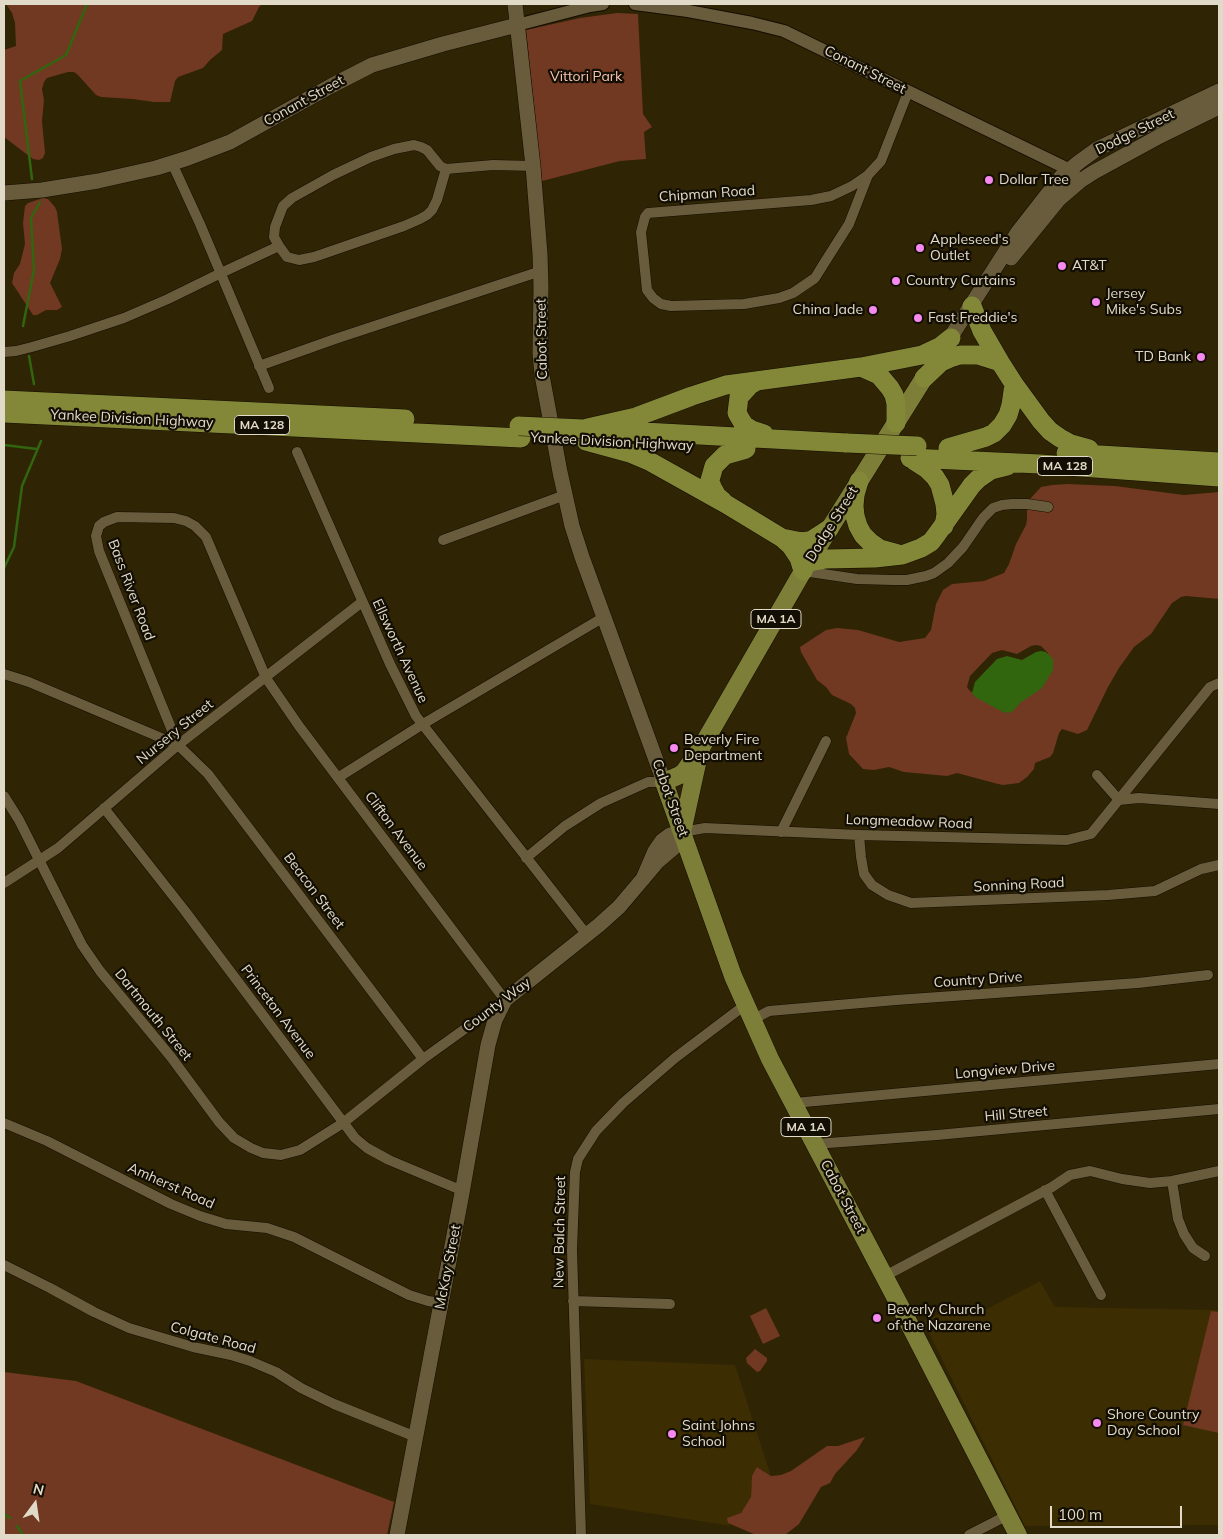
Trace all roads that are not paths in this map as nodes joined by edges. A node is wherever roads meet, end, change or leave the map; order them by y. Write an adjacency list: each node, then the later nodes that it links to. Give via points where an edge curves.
1 (515, 4): 4 (main road, Cabot Street)
2 (603, 4): 4 (street, Conant Street)
3 (635, 4): 6 (street, Conant Street, via 688,11 784,31)
4 (517, 25): 8 (main road, Conant Street, via 372,65 230,142); 9 (main road, Cabot Street)
5 (1219, 91): 12 (main road, Dodge Street / MA 1A, via 1097,149)
6 (908, 92): 11 (street, Chipman Road, via 881,161); 12 (street, Conant Street)
7 (1219, 107): 12 (main road, Dodge Street / MA 1A, via 1094,172)
8 (172, 163): 13 (main road, Conant Street, via 98,181); 16 (street)
9 (533, 166): 10 (street); 15 (main road, Cabot Street)
10 (446, 169): 14 (street, via 437,200 420,220 298,260 287,257); 14 (street, via 427,150 414,145 371,157 332,175 283,206 275,226 274,237)
11 (868, 175): 11 (street, Chipman Road, via 849,224 823,265 814,278 793,293 744,304 671,306 661,304 647,290 641,232 648,213 811,200 831,196)
12 (1075, 175): 17 (main road, Dodge Street / MA 1A, via 1061,178 1018,232)
13 (4, 193)
14 (279, 246): 16 (street)
15 (541, 271): 21 (street); 43 (main road, Cabot Street, via 542,375)
16 (221, 273): 19 (street, via 168,300 103,326); 21 (street)
17 (972, 306): 18 (main road, Dodge Street / MA 1A); 20 (highway)
18 (951, 338): 22 (highway, via 922,355); 23 (main road, Dodge Street / MA 1A)
19 (4, 352)
20 (1000, 362): 23 (highway, via 978,355 960,355 941,362); 25 (highway)
21 (259, 366): 26 (street)
22 (861, 367): 24 (highway); 29 (highway, via 886,381 894,395)
23 (924, 378): 29 (highway, Dodge Street / MA 1A)
24 (757, 381): 31 (highway, via 715,388); 32 (highway, via 739,397 736,413 752,430)
25 (1014, 384): 34 (highway, via 1011,405 1002,426 986,437); 38 (highway, via 1041,421 1060,438 1084,448)
26 (269, 388)
27 (4, 400): 30 (highway, Yankee Division Highway / MA 128, via 293,413)
28 (4, 413): 30 (highway, Yankee Division Highway / MA 128)
29 (896, 423): 42 (highway, Dodge Street / MA 1A)
30 (520, 432): 31 (highway, Yankee Division Highway / MA 128, bridge)
31 (585, 435): 32 (highway, Yankee Division Highway / MA 128); 35 (highway, Yankee Division Highway / MA 128); 44 (highway, via 649,460)
32 (785, 439): 33 (highway, Yankee Division Highway / MA 128)
33 (844, 448): 35 (highway, Yankee Division Highway / MA 128); 37 (highway, Yankee Division Highway / MA 128)
34 (948, 448): 37 (highway, Yankee Division Highway / MA 128); 38 (highway, Yankee Division Highway / MA 128)
35 (746, 449): 44 (highway, via 725,455 711,473 712,487)
36 (298, 452): 52 (street, Ellsworth Avenue)
37 (913, 452): 40 (highway, Yankee Division Highway / MA 128); 46 (highway, via 940,485 946,514)
38 (1139, 457): 39 (highway, Yankee Division Highway / MA 128)
39 (1219, 462)
40 (1040, 464): 41 (highway, Yankee Division Highway / MA 128); 46 (highway, via 999,467 984,473)
41 (1219, 477)
42 (858, 482): 47 (highway, Dodge Street / MA 1A); 50 (highway, via 855,516 863,535 880,549)
43 (565, 495): 49 (street); 53 (main road, Cabot Street, via 576,541)
44 (726, 504): 48 (highway)
45 (1048, 507): 51 (street, via 1012,504 993,508 948,563 926,576 908,580 857,579)
46 (944, 526): 50 (highway, via 931,542)
47 (829, 529): 48 (highway, via 812,540 802,542); 51 (highway, Dodge Street / MA 1A)
48 (782, 538): 51 (highway)
49 (443, 540)
50 (902, 554): 51 (highway, via 826,559)
51 (806, 566): 60 (highway, Dodge Street / MA 1A)
52 (362, 602): 55 (street, Nursery Street); 57 (street, Ellsworth Avenue, via 407,699)
53 (604, 617): 57 (street); 63 (main road, Cabot Street)
54 (4, 674): 59 (street)
55 (266, 678): 59 (street, Nursery Street); 59 (street, Bass River Road, via 206,537 196,526 174,518 117,517 104,522 96,536 99,552); 62 (street, Clifton Avenue)
56 (1219, 683): 65 (street, Longmeadow Road, via 1210,687)
57 (423, 724): 62 (street); 71 (street, Ellsworth Avenue)
58 (826, 740): 69 (street)
59 (178, 744): 67 (street, Nursery Street); 79 (street, Beacon Street, via 208,774)
60 (701, 748): 63 (highway, Dodge Street / MA 1A, via 684,772); 68 (highway, Dodge Street / MA 1A)
61 (1097, 776): 65 (street)
62 (338, 777): 77 (street, Clifton Avenue)
63 (664, 782): 68 (highway, Cabot Street / MA 1A); 71 (street, via 648,782 601,803 565,826)
64 (4, 796): 72 (street, Dartmouth Street)
65 (1119, 800): 66 (street, via 1139,798); 70 (street, Longmeadow Road, via 1091,834 1066,840)
66 (1219, 804)
67 (104, 808): 72 (street, Nursery Street); 84 (street, Princeton Avenue)
68 (682, 832): 69 (street, Longmeadow Road, via 705,828); 75 (main road, County Way, via 662,841 642,879 619,907); 78 (highway, Cabot Street / MA 1A)
69 (780, 832): 70 (street, Longmeadow Road)
70 (859, 835): 73 (street, Sonning Road, via 864,874 872,885 888,895 910,902 1155,891 1201,868)
71 (526, 858): 75 (street, Ellsworth Avenue)
72 (40, 860): 74 (street, Nursery Street); 84 (street, Dartmouth Street, via 82,945 100,971 234,1138 262,1153 281,1156 300,1150)
73 (1219, 865)
74 (4, 883)
75 (587, 935): 77 (main road, County Way)
76 (1208, 975): 78 (street, Country Drive)
77 (505, 1000): 79 (street, County Way); 89 (main road, McKay Street, via 491,1030)
78 (749, 1012): 81 (highway, Cabot Street / MA 1A); 94 (street, New Balch Street, via 674,1058 623,1103 583,1149 575,1172)
79 (423, 1059): 84 (street, County Way)
80 (1219, 1064): 81 (street, Longview Drive)
81 (794, 1103): 85 (highway, Cabot Street / MA 1A)
82 (1219, 1109): 85 (street, Hill Street)
83 (4, 1123): 95 (street, Amherst Road, via 200,1216 226,1224 267,1228 294,1237 409,1295)
84 (343, 1124): 89 (street, Princeton Avenue, via 367,1148)
85 (815, 1144): 92 (highway, Cabot Street / MA 1A)
86 (1219, 1172): 87 (street)
87 (1172, 1181): 88 (street, via 1122,1179 1090,1171 1070,1175); 90 (street, via 1178,1219 1184,1234 1193,1248)
88 (1045, 1190): 92 (street); 93 (street)
89 (463, 1191): 95 (main road, McKay Street)
90 (1205, 1256)
91 (4, 1265): 97 (street, Colgate Road, via 129,1328 250,1361 334,1404)
92 (884, 1276): 98 (highway, Cabot Street / MA 1A)
93 (1101, 1294)
94 (573, 1300): 96 (street); 100 (street, New Balch Street)
95 (442, 1303): 97 (main road, McKay Street)
96 (670, 1304)
97 (416, 1438): 99 (main road, McKay Street)
98 (1008, 1515): 101 (street); 102 (highway, Cabot Street / MA 1A)
99 (397, 1535)
100 (581, 1535)
101 (970, 1535)
102 (1018, 1535)

